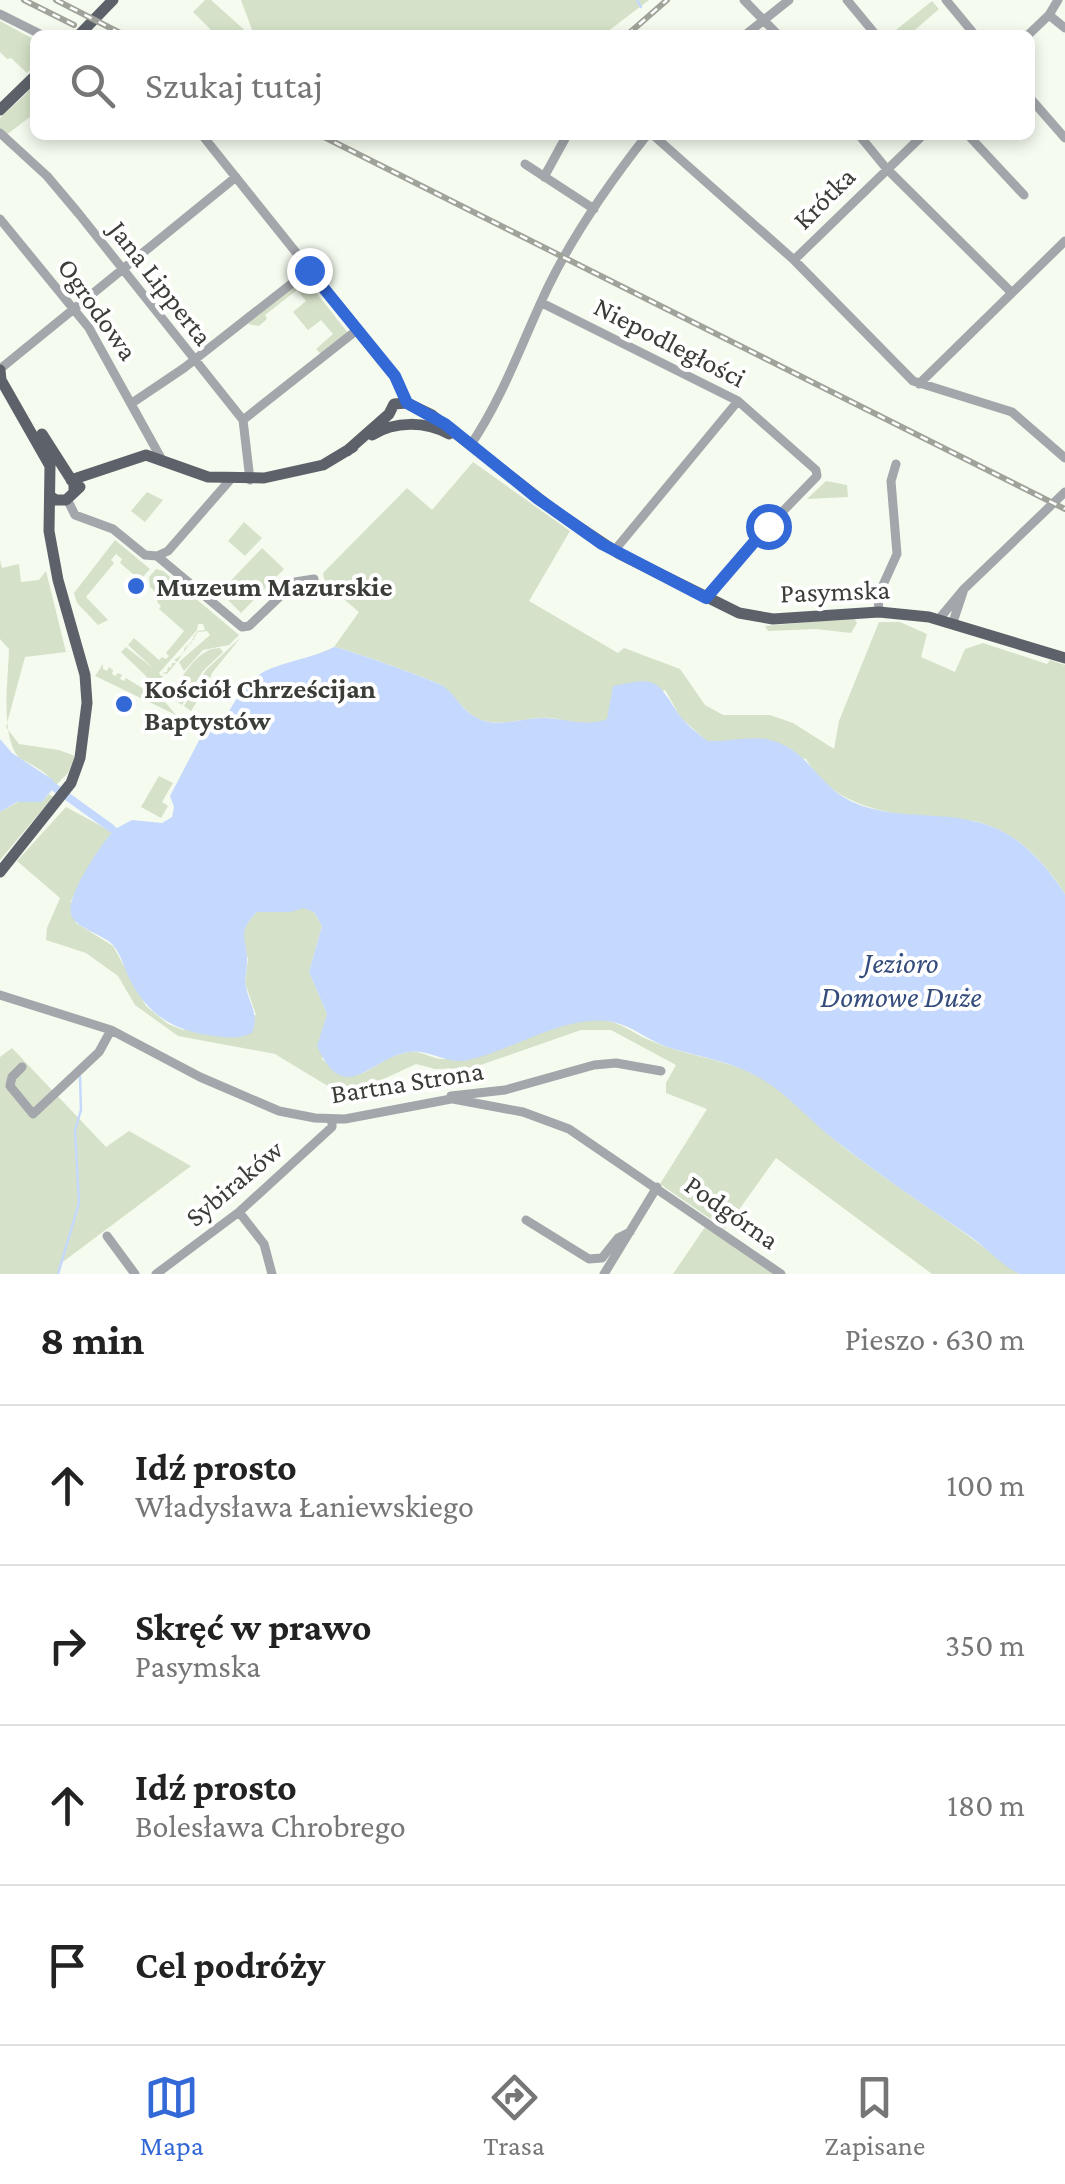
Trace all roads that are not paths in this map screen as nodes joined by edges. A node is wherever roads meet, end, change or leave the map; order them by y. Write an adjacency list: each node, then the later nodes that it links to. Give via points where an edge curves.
1 (113, 0): 12 (main road)
2 (744, 0): 9 (street)
3 (789, 0): 9 (street)
4 (847, 0): 15 (street)
5 (946, 0): 16 (street)
6 (1058, 0): 8 (street)
7 (0, 14): 11 (street)
8 (1049, 15): 10 (street); 17 (street)
9 (764, 18): 13 (street); 14 (street)
10 (1065, 28)
11 (32, 30)
12 (84, 30)
13 (751, 30)
14 (774, 30)
15 (872, 30)
16 (972, 30)
17 (1033, 30)
18 (30, 81): 20 (main road)
19 (1035, 104): 22 (street)
20 (0, 110)
21 (0, 132): 39 (street, Jana Lipperta, via 55,186)
22 (1065, 138)
23 (206, 140): 33 (street)
24 (564, 140): 32 (street)
25 (646, 140): 35 (street)
26 (656, 140): 38 (street)
27 (864, 140): 31 (street)
28 (917, 140): 31 (street, Krótka)
29 (973, 140): 34 (street)
30 (525, 164): 32 (street)
31 (886, 168): 38 (street, Krótka); 41 (street)
32 (544, 176): 35 (street)
33 (236, 177): 39 (street); 40 (street)
34 (1024, 195)
35 (594, 208): 42 (street)
36 (0, 219): 43 (street, Ogrodowa)
37 (1065, 241): 41 (street)
38 (794, 260): 48 (street)
39 (122, 270): 43 (street); 45 (street, Jana Lipperta)
40 (309, 270): 44 (street); 45 (street)
41 (1011, 292): 48 (street)
42 (542, 302): 49 (street, Niepodległości); 54 (street, via 490,418)
43 (76, 309): 46 (street); 50 (street, Ogrodowa)
44 (357, 330): 51 (street, via 395,376); 52 (street)
45 (193, 361): 50 (street); 52 (street, Jana Lipperta)
46 (0, 370): 47 (main road)
47 (4, 380): 61 (main road); 61 (main road, via 46,457 51,480)
48 (919, 384): 56 (street, via 1012,412)
49 (738, 401): 63 (street); 67 (street, Niepodległości, via 817,476)
50 (132, 403): 53 (street, Ogrodowa)
51 (400, 411): 54 (main road, Pasymska, via 432,415); 54 (main road, Pasymska, via 415,419 411,425 428,424); 60 (main road, via 382,429 310,470)
52 (243, 420): 60 (street)
53 (147, 433): 55 (street, Ogrodowa); 57 (street, Ogrodowa)
54 (470, 446): 63 (main road, Pasymska)
55 (146, 455): 57 (main road); 61 (main road)
56 (1065, 458)
57 (164, 462): 59 (main road); 61 (main road, via 139,462)
58 (896, 464): 68 (street, via 896,554 878,596)
59 (230, 480): 60 (main road); 64 (street)
60 (250, 480)
61 (65, 491): 64 (street, via 75,515); 72 (main road, via 49,530 85,675 85,730 64,794)
62 (1065, 492): 66 (street)
63 (614, 551): 67 (main road, Pasymska)
64 (157, 556): 65 (street, via 244,628 295,582)
65 (314, 579)
66 (964, 589): 69 (street); 70 (street)
67 (706, 598): 68 (main road, Pasymska, via 761,619)
68 (879, 612): 69 (main road, Pasymska)
69 (940, 619): 70 (main road, Pasymska)
70 (953, 622): 71 (main road, Pasymska)
71 (1065, 658)
72 (0, 872)
73 (0, 995): 74 (street, Bartna Strona)
74 (111, 1030): 75 (street, via 92,1060 34,1114 10,1086); 78 (street, Bartna Strona, via 261,1106)
75 (22, 1066)
76 (661, 1071): 77 (street, Bartna Strona, via 594,1065)
77 (451, 1099): 78 (street, Bartna Strona); 79 (street, Podgórna, via 555,1122)
78 (332, 1119): 80 (street, Sybiraków, via 332,1127)
79 (657, 1187): 82 (street, Podgórna); 88 (street, Podgórna)
80 (239, 1212): 85 (street, Sybiraków); 86 (street, via 264,1244)
81 (526, 1220): 82 (street, via 589,1259 602,1258)
82 (630, 1232): 87 (street, Podgórna)
83 (107, 1236): 84 (street)
84 (134, 1274)
85 (156, 1274)
86 (272, 1274)
87 (604, 1274)
88 (781, 1274)

